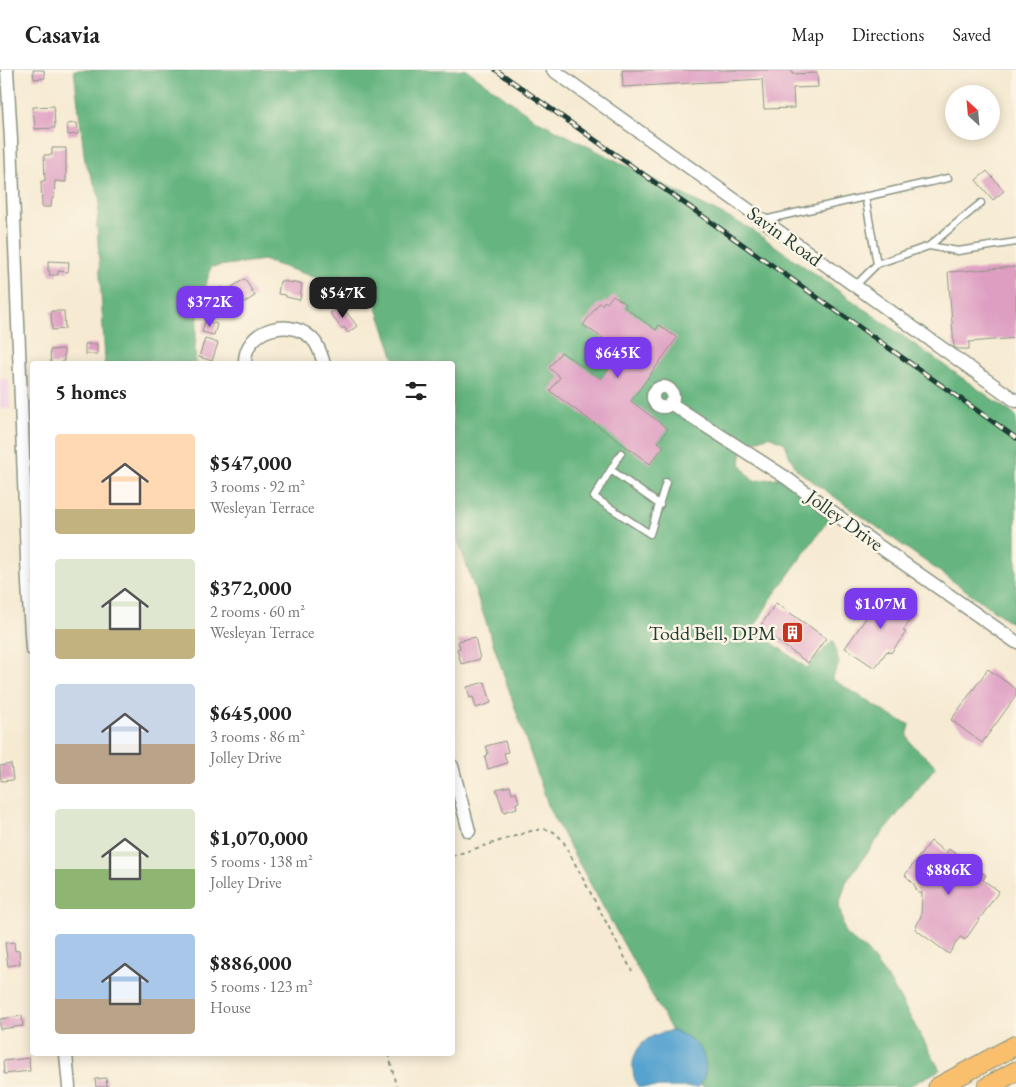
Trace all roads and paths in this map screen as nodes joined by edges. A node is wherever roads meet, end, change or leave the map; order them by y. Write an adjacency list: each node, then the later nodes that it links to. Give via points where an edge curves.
1 (7, 70): 19 (street)
2 (553, 70): 6 (street, Savin Road)
3 (948, 178): 4 (lane)
4 (865, 196): 6 (lane); 9 (lane)
5 (981, 203): 8 (lane)
6 (763, 220): 10 (street, Savin Road)
7 (1016, 242): 8 (lane, via 958,251)
8 (929, 246): 9 (lane)
9 (877, 264): 10 (lane)
10 (855, 286): 13 (street, Savin Road)
11 (246, 361): 12 (street, via 250,345 260,334 274,328 289,327 304,332 315,342)
12 (323, 361)
13 (1016, 401)
14 (670, 403): 20 (street, Jolley Drive, via 785,477)
15 (621, 453): 16 (lane)
16 (611, 470): 18 (lane); 18 (lane, via 594,498 650,534)
17 (666, 482): 18 (lane)
18 (660, 505)
19 (30, 616)
20 (1016, 642)
21 (455, 777): 22 (street)
22 (469, 831)
23 (455, 855): 24 (path, via 531,830 555,831)
24 (632, 971)
25 (1016, 1044): 29 (main road)
26 (66, 1056): 30 (street)
27 (389, 1056): 31 (path)
28 (1016, 1071): 33 (main road)
29 (961, 1082): 32 (main road)
30 (69, 1087)
31 (396, 1087)
32 (938, 1087)
33 (987, 1087)

